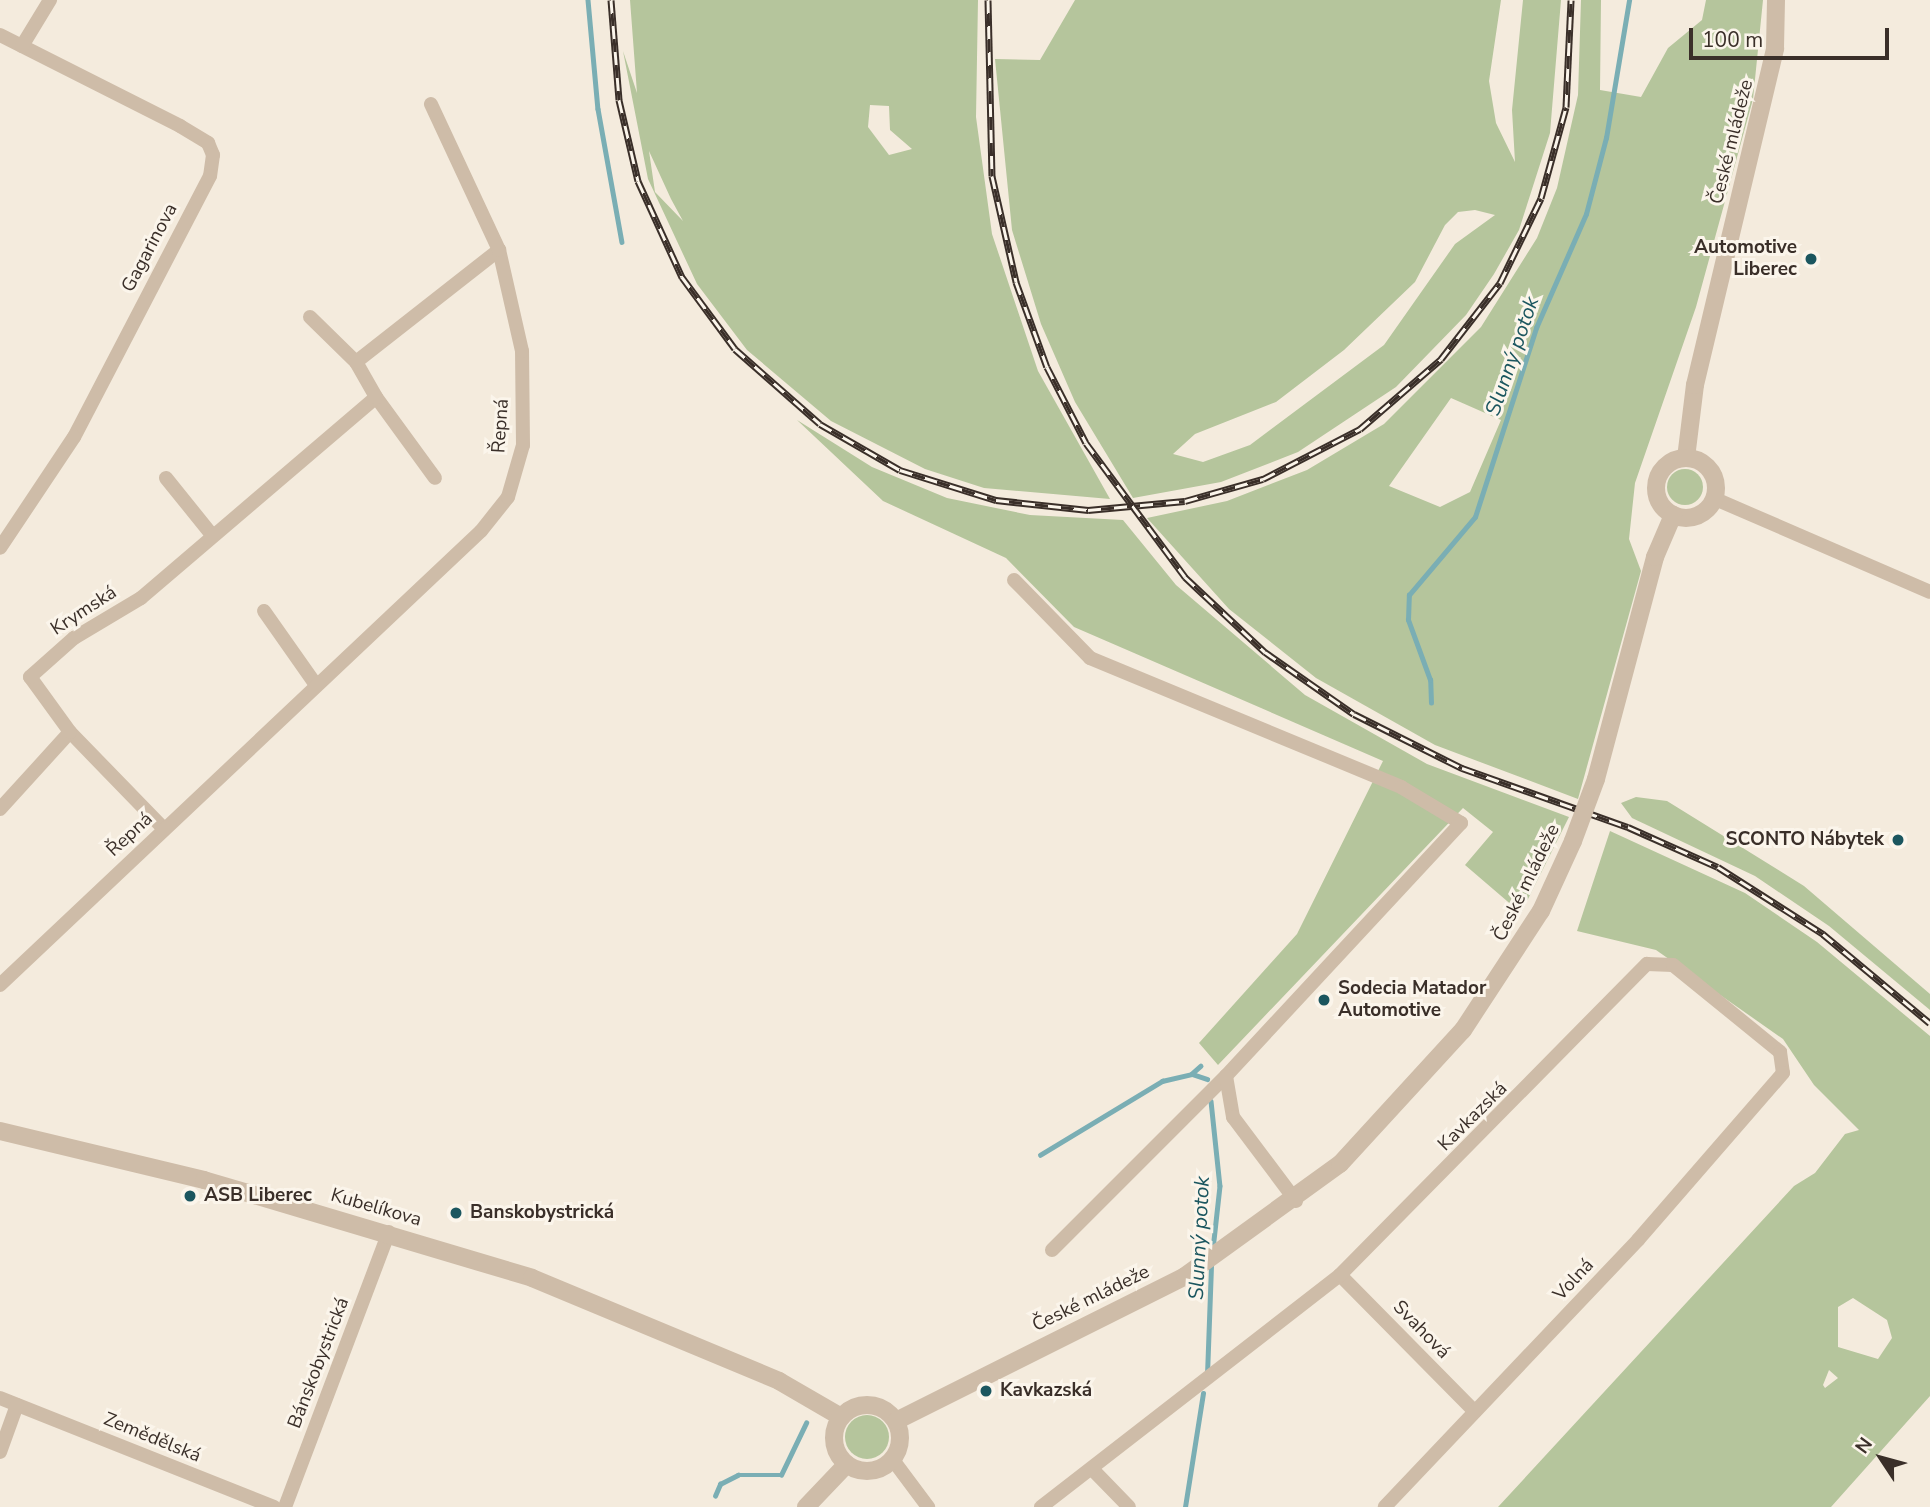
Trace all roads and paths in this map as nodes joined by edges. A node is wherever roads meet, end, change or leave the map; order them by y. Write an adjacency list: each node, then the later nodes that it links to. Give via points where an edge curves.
1 (50, 0): 4 (street)
2 (1776, 0): 10 (street, České mládeže, via 1775,48 1695,385)
3 (0, 35): 4 (street, Gagarinova)
4 (22, 46): 16 (street, Gagarinova, via 180,126 208,143 213,155 210,176 74,437)
5 (431, 104): 6 (street, Řepná)
6 (499, 250): 8 (street); 20 (street, Řepná, via 522,351 523,445 508,498)
7 (310, 317): 8 (street)
8 (356, 362): 9 (street)
9 (376, 397): 12 (street); 15 (street, Krymská)
10 (1686, 458): 13 (street, via 1711,473); 14 (street, via 1667,464 1656,481 1659,501)
11 (166, 478): 15 (street)
12 (435, 478)
13 (1713, 498): 14 (street, via 1697,515); 18 (street)
14 (1673, 515): 28 (street, České mládeže, bridge, via 1655,556 1596,779 1541,911 1463,1030 1385,1121)
15 (212, 535): 21 (street, Krymská, via 141,598 74,638 30,677)
16 (0, 548)
17 (1014, 580): 26 (street, via 1090,658 1401,787 1461,823)
18 (1930, 592)
19 (264, 611): 20 (street)
20 (316, 685): 23 (street, Řepná)
21 (70, 732): 22 (street); 23 (street, Krymská)
22 (0, 809)
23 (164, 829): 24 (street, Řepná)
24 (0, 985)
25 (1783, 1073): 31 (street, Kavkazská, via 1780,1052 1733,1009 1673,965 1647,964); 34 (street, Volná)
26 (1226, 1076): 28 (street, via 1233,1117); 30 (street)
27 (0, 1130): 29 (street, Kubelíkova)
28 (1296, 1200): 36 (street, České mládeže, via 1197,1269)
29 (389, 1233): 35 (street, Kubelíkova, via 532,1278 779,1381); 42 (street, Bánskobystrická)
30 (1052, 1250)
31 (1340, 1275): 34 (street, Svahová); 40 (street, Kavkazská)
32 (0, 1398): 33 (street, Zemědělská)
33 (17, 1405): 37 (street); 41 (street, Zemědělská)
34 (1475, 1412): 47 (street, Volná)
35 (842, 1417): 36 (street, via 873,1405); 39 (street, via 835,1445)
36 (896, 1420): 38 (street, via 901,1438)
37 (0, 1452)
38 (893, 1460): 39 (street, via 867,1471); 44 (street)
39 (847, 1464): 43 (street)
40 (1094, 1471): 45 (street, Kavkazská); 46 (street)
41 (274, 1507)
42 (285, 1507)
43 (806, 1507)
44 (928, 1507)
45 (1041, 1507)
46 (1129, 1507)
47 (1385, 1507)

